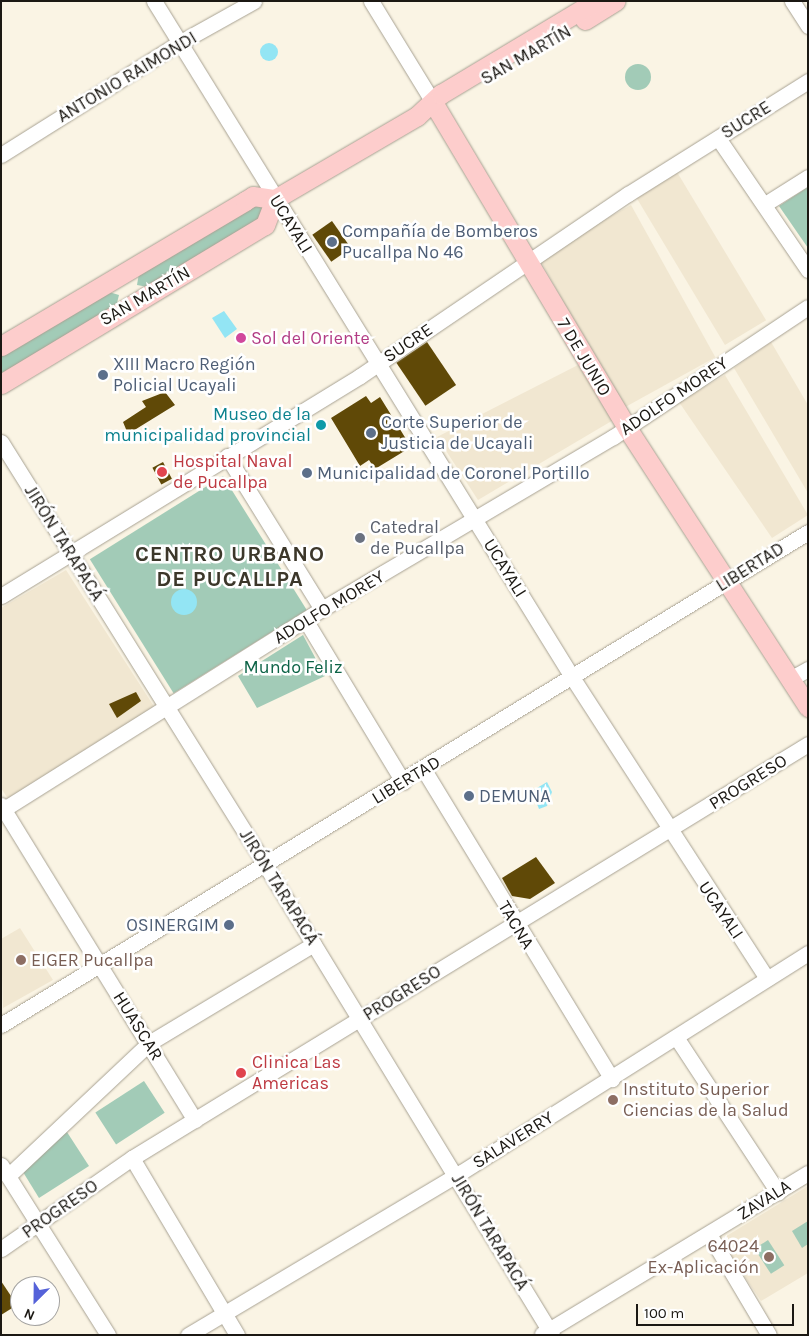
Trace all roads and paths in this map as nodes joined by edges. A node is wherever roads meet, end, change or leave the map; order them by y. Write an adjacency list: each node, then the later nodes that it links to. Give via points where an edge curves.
1 (154, 1): 8 (street, UCAYALI)
2 (254, 1): 8 (street, ANTONIO RAIMONDI)
3 (371, 1): 10 (street, 7 DE JUNIO)
4 (616, 1): 6 (main road, SAN MARTÍN)
5 (792, 1): 7 (street)
6 (589, 6): 10 (main road, SAN MARTÍN, via 441,94)
7 (808, 26)
8 (179, 43): 12 (street, ANTONIO RAIMONDI); 14 (street, UCAYALI)
9 (808, 81): 11 (street, SUCRE)
10 (434, 104): 14 (main road, SAN MARTÍN); 16 (main road, 7 DE JUNIO)
11 (718, 138): 15 (street); 16 (street, SUCRE)
12 (1, 155)
13 (808, 177): 15 (street)
14 (276, 199): 19 (main road, SAN MARTÍN, via 253,196); 20 (street, UCAYALI); 21 (main road, SAN MARTÍN, via 265,225)
15 (765, 204): 17 (street)
16 (527, 263): 20 (street, SUCRE); 22 (main road, 7 DE JUNIO)
17 (808, 270)
18 (808, 307): 22 (street, ADOLFO MOREY)
19 (1, 346)
20 (379, 362): 24 (street, SUCRE); 25 (street, UCAYALI)
21 (1, 384)
22 (627, 428): 25 (street, ADOLFO MOREY); 28 (main road, 7 DE JUNIO)
23 (1, 442): 27 (street, JIRÓN TARAPACÁ)
24 (227, 456): 27 (street, SUCRE); 30 (street)
25 (474, 518): 30 (street, ADOLFO MOREY); 33 (street, UCAYALI)
26 (808, 532): 28 (street, LIBERTAD)
27 (70, 554): 29 (street, SUCRE); 35 (street, JIRÓN TARAPACÁ)
28 (728, 581): 33 (street, LIBERTAD); 34 (main road, 7 DE JUNIO)
29 (1, 596)
30 (322, 609): 31 (street, ADOLFO MOREY)
31 (306, 621): 35 (street, ADOLFO MOREY); 39 (street)
32 (808, 669): 34 (street)
33 (572, 677): 38 (street, LIBERTAD); 41 (street, UCAYALI)
34 (790, 679): 36 (main road, 7 DE JUNIO)
35 (166, 706): 40 (street, ADOLFO MOREY); 42 (street, JIRÓN TARAPACÁ)
36 (808, 707)
37 (808, 744): 41 (street, PROGRESO)
38 (424, 770): 39 (street, LIBERTAD); 43 (street, TACNA)
39 (403, 782): 42 (street, LIBERTAD)
40 (2, 808): 46 (street, HUASCAR)
41 (669, 832): 43 (street, PROGRESO); 47 (street, UCAYALI)
42 (266, 866): 44 (street, JIRÓN TARAPACÁ); 46 (street, LIBERTAD)
43 (515, 924): 48 (street, PROGRESO); 52 (street, TACNA)
44 (314, 944): 48 (street, JIRÓN TARAPACÁ); 51 (street)
45 (808, 953): 47 (street, SALAVERRY)
46 (100, 965): 49 (street, LIBERTAD); 51 (street, HUASCAR)
47 (767, 979): 50 (street, SALAVERRY)
48 (360, 1019): 53 (street, PROGRESO); 57 (street, JIRÓN TARAPACÁ)
49 (1, 1025)
50 (676, 1037): 52 (street, SALAVERRY); 58 (street)
51 (149, 1042): 53 (street, HUASCAR); 55 (street)
52 (612, 1079): 57 (street, SALAVERRY)
53 (195, 1120): 54 (street, PROGRESO)
54 (132, 1158): 59 (street, PROGRESO); 62 (street)
55 (5, 1170): 59 (street)
56 (808, 1173): 58 (street, ZAVALA)
57 (456, 1175): 62 (street, SALAVERRY); 63 (street, JIRÓN TARAPACÁ)
58 (778, 1192): 60 (street, ZAVALA)
59 (38, 1224): 61 (street, PROGRESO); 64 (street)
60 (709, 1234): 63 (street, ZAVALA); 67 (street)
61 (1, 1249)
62 (224, 1314): 65 (street, SALAVERRY); 66 (street)
63 (547, 1333)
64 (108, 1335)
65 (188, 1335)
66 (237, 1335)
67 (769, 1335)

